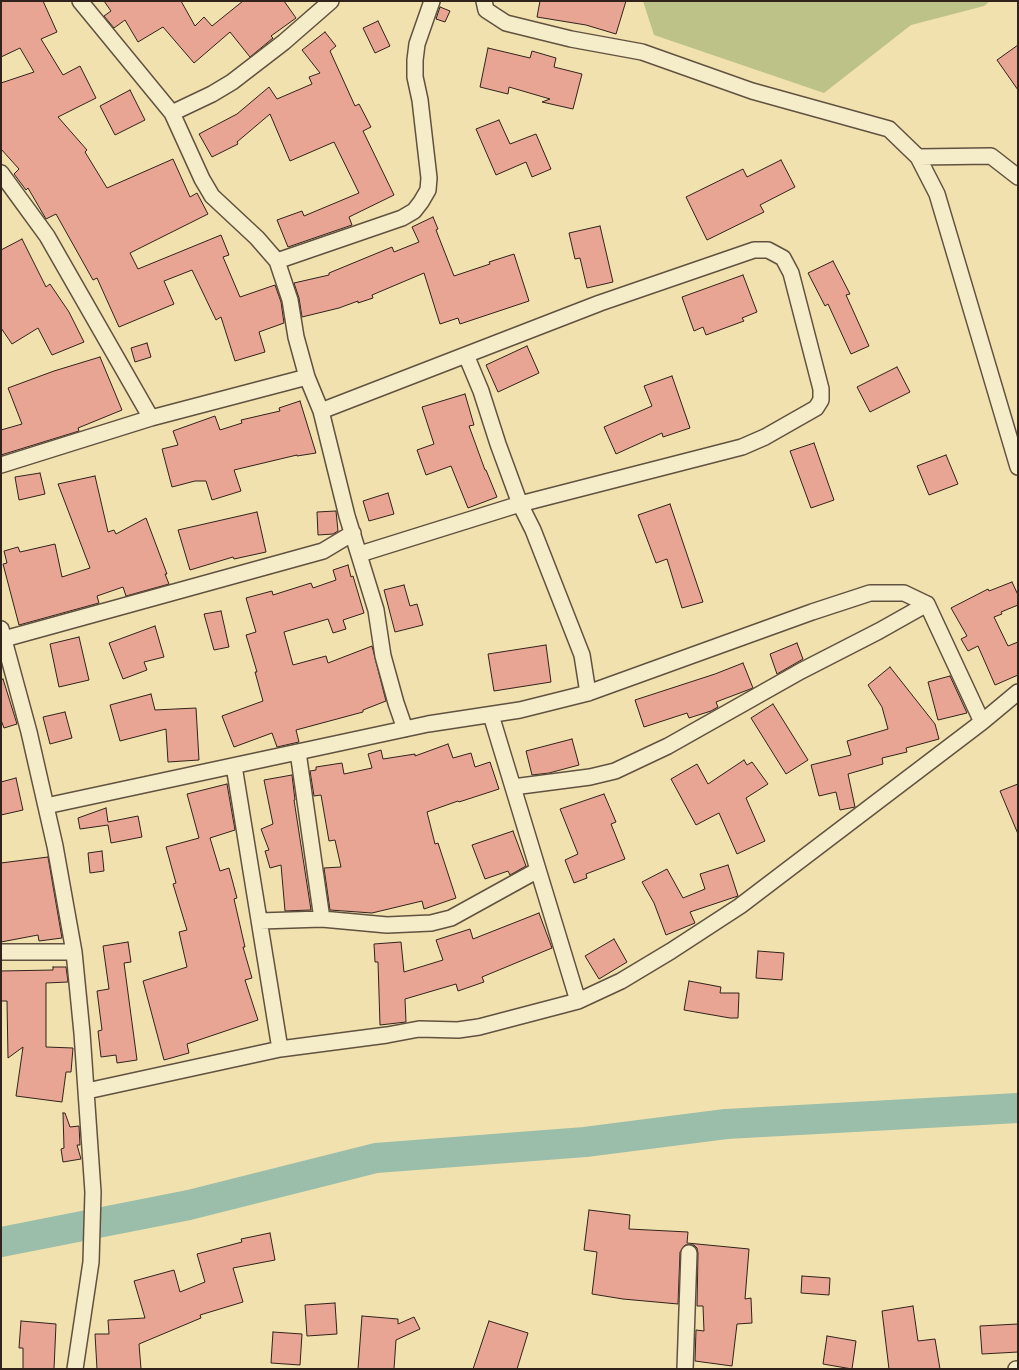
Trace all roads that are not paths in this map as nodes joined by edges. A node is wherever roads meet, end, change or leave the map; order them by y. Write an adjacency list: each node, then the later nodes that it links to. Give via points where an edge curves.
1 (80, 1): 5 (street)
2 (331, 1): 5 (street, via 232,82)
3 (432, 1): 9 (street, via 417,44 415,60 430,178 421,202 402,218)
4 (484, 1): 6 (street, via 486,10 506,23 642,52 752,91 889,128)
5 (172, 113): 9 (street, via 212,196 257,238)
6 (918, 157): 8 (street, via 990,156); 15 (street, via 936,194)
7 (1, 173): 13 (street, via 47,236)
8 (1018, 177)
9 (277, 262): 11 (street, via 290,300)
10 (466, 355): 12 (street); 16 (street, via 482,391); 16 (street, via 600,303 754,250 768,250 783,258 791,273 822,389 816,408 742,447)
11 (307, 376): 12 (street); 13 (street)
12 (321, 411): 17 (street)
13 (151, 418): 14 (street)
14 (1, 465)
15 (1018, 467)
16 (520, 504): 18 (street); 22 (street, via 582,655)
17 (352, 533): 18 (street); 20 (street, via 323,551)
18 (360, 554): 25 (street)
19 (927, 604): 22 (street, via 904,593 870,593); 24 (street); 28 (street, via 668,746 615,771)
20 (3, 634): 29 (street)
21 (1018, 692): 24 (street)
22 (588, 693): 23 (street)
23 (491, 715): 25 (street); 28 (street)
24 (982, 722): 35 (street, via 740,906 620,981)
25 (405, 729): 26 (street)
26 (298, 752): 27 (street); 31 (street)
27 (234, 766): 29 (street); 32 (street)
28 (513, 788): 30 (street)
29 (46, 806): 34 (street)
30 (538, 870): 31 (street, via 451,918 431,923 387,925); 35 (street)
31 (322, 919): 32 (street)
32 (260, 921): 36 (street)
33 (1, 952): 34 (street)
34 (74, 952): 37 (street)
35 (578, 1001): 36 (street, via 465,1029 419,1029)
36 (280, 1049): 37 (street)
37 (87, 1091): 39 (street, via 93,1192 91,1262)
38 (689, 1253): 40 (street)
39 (75, 1369)
40 (685, 1369)

